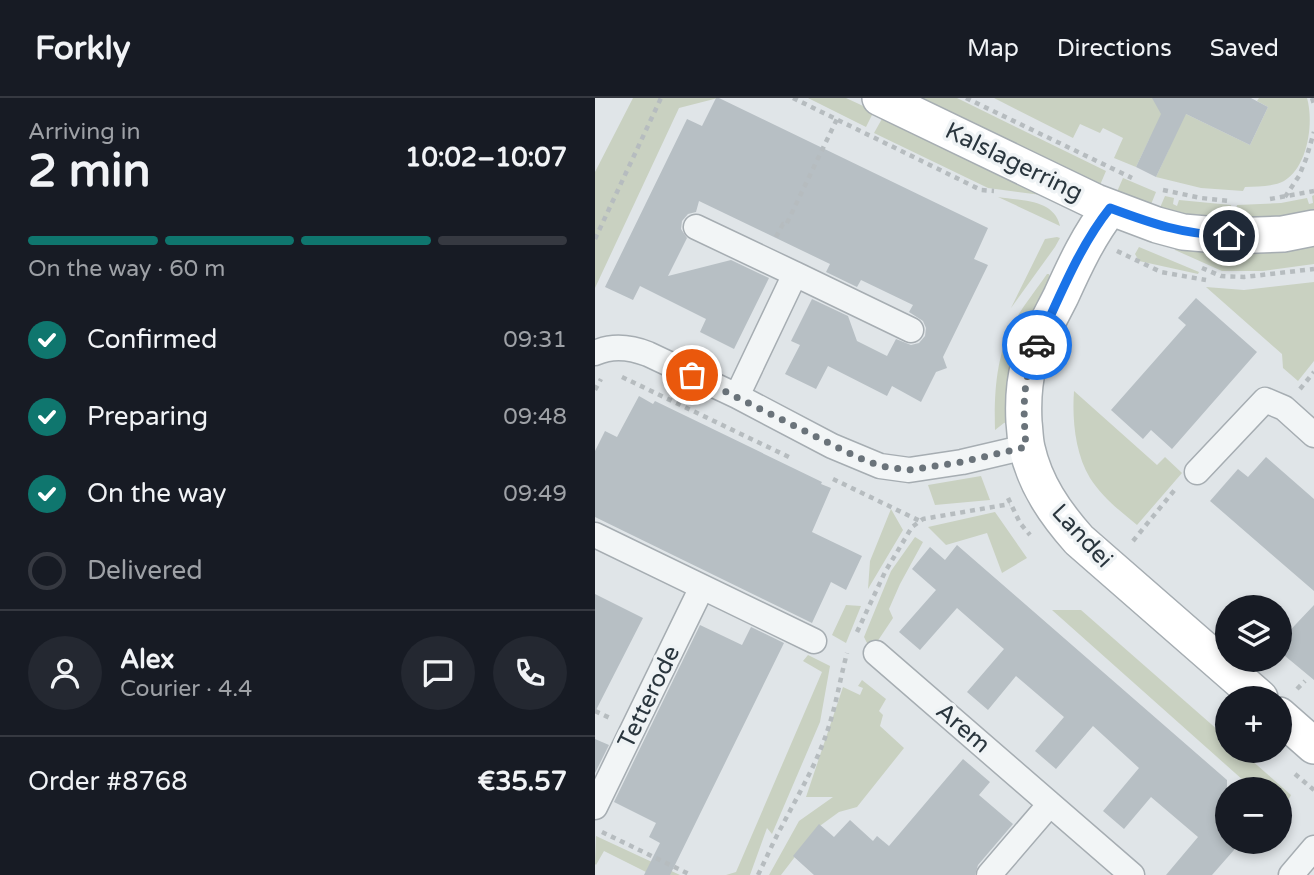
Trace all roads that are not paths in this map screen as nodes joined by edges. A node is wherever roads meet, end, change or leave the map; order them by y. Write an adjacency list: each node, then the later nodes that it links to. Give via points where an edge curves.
1 (884, 99): 2 (street, Kalslagerring)
2 (1110, 208): 4 (street, Kalslagerring, via 1183,232 1270,235); 10 (street, Landei, via 1082,252 1036,345 1023,408)
3 (696, 227): 5 (street)
4 (1314, 228)
5 (795, 274): 6 (street); 8 (street)
6 (911, 330)
7 (595, 353): 8 (street, via 611,348 638,350)
8 (737, 396): 10 (street, via 832,446 895,469 962,462)
9 (1314, 435): 11 (street, via 1284,408 1265,400)
10 (1026, 447): 16 (street, Landei, via 1045,495 1079,540)
11 (1197, 472)
12 (595, 535): 13 (street)
13 (702, 587): 14 (street); 20 (street, Tetterode)
14 (814, 641)
15 (876, 653): 19 (street, Arem)
16 (1246, 686)
17 (1295, 699): 18 (street)
18 (1314, 746)
19 (1050, 804): 22 (street); 23 (street, Arem)
20 (595, 807)
21 (1314, 848): 24 (street)
22 (989, 875)
23 (1132, 875)
24 (1291, 875)

